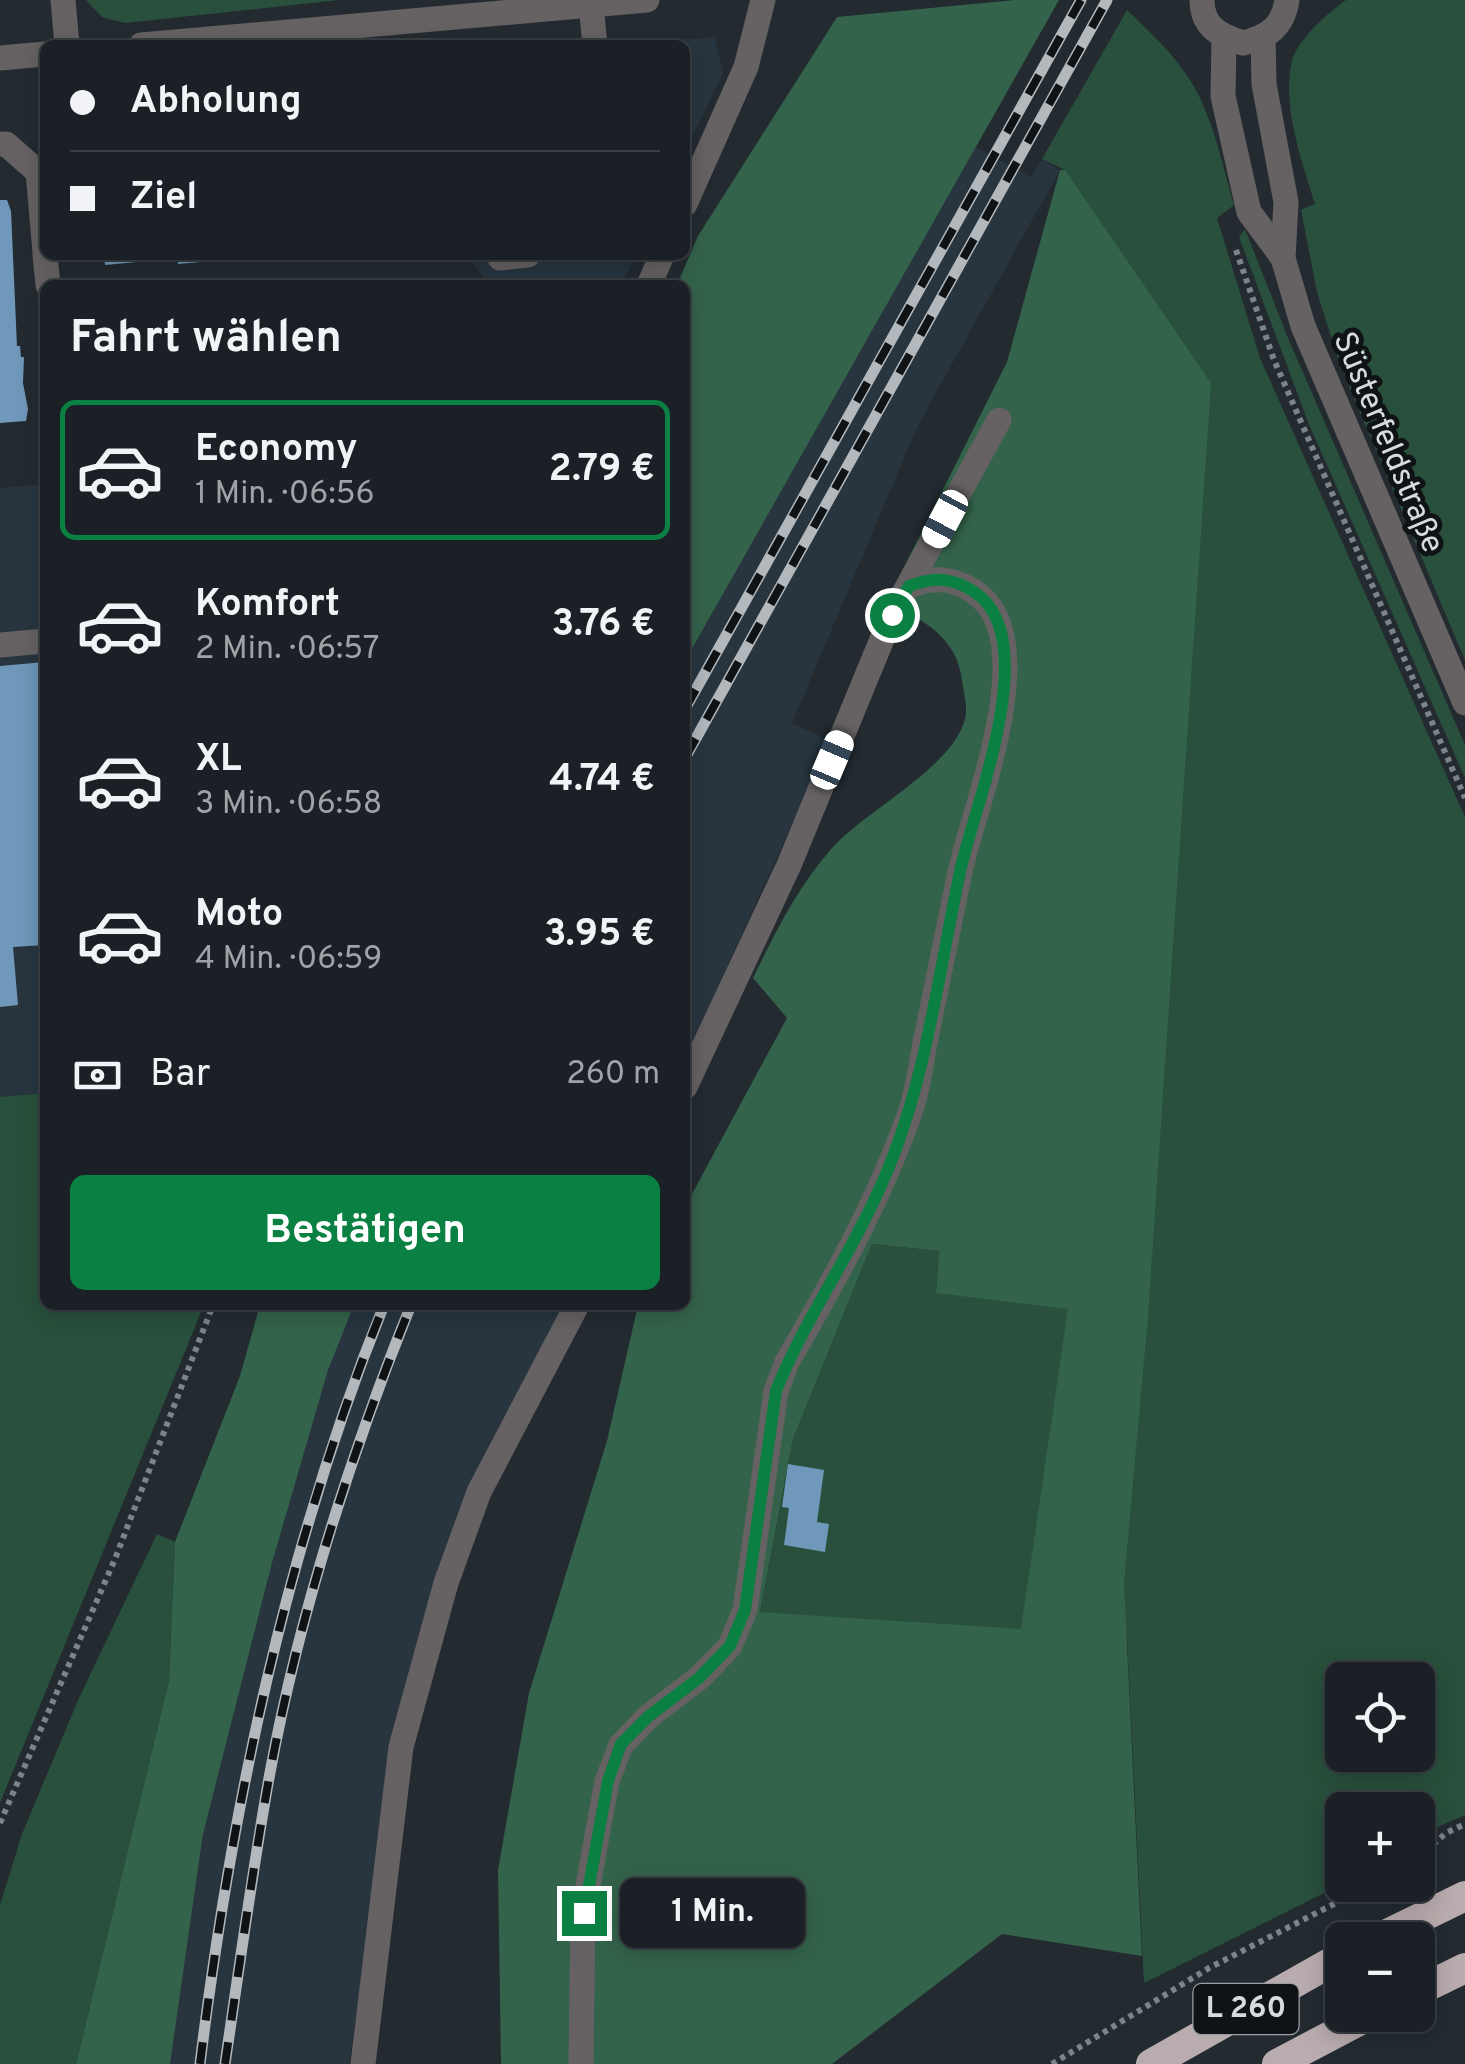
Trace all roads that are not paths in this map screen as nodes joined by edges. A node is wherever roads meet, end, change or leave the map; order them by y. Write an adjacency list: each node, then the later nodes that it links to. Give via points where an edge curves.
1 (63, 0): 9 (street)
2 (647, 0): 6 (street)
3 (763, 0): 15 (street, via 746,67)
4 (1289, 1): 8 (street, via 1280,23)
5 (1195, 4): 7 (street)
6 (591, 5): 10 (street); 11 (street)
7 (1224, 38): 8 (street); 17 (street, Süsterfeldstraße, via 1222,96 1249,212)
8 (1263, 38): 17 (street, Süsterfeldstraße, via 1264,84 1286,202)
9 (67, 40)
10 (197, 40)
11 (594, 40)
12 (40, 54): 13 (street)
13 (0, 58)
14 (0, 144): 16 (street, via 38,172)
15 (690, 193)
16 (40, 195)
17 (1283, 258): 22 (street, Süsterfeldstraße, via 1303,326)
18 (998, 420): 19 (street)
19 (909, 586): 23 (street); 32 (street, via 931,578 956,582 994,612 1003,664 994,760 960,869 912,1106 883,1182 776,1391 745,1610 730,1646 621,1744 608,1781 584,1913)
20 (40, 641): 21 (street)
21 (0, 645)
22 (1465, 703)
23 (690, 1077)
24 (574, 1310): 31 (street, via 479,1492 436,1618 402,1747)
25 (1465, 1896): 26 (highway)
26 (1412, 1922)
27 (1325, 1966): 33 (highway, L 260)
28 (1465, 1968): 29 (highway)
29 (1435, 1983)
30 (1338, 2032): 34 (highway, L 260)
31 (363, 2064)
32 (581, 2064)
33 (1151, 2064)
34 (1277, 2064)

